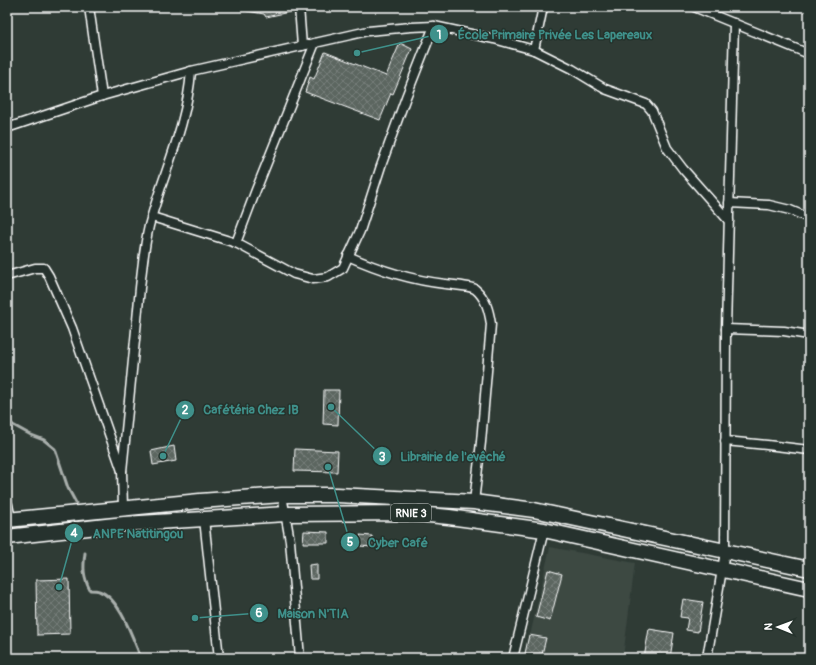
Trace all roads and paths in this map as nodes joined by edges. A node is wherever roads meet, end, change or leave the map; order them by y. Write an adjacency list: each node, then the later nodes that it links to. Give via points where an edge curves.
1 (89, 7): 12 (street)
2 (299, 7): 8 (street)
3 (543, 7): 9 (street)
4 (694, 7): 5 (street)
5 (734, 23): 10 (street); 14 (street)
6 (434, 26): 7 (street, via 368,31); 9 (street); 19 (street, via 381,166 360,231)
7 (315, 43): 8 (street); 18 (street)
8 (302, 46): 11 (street)
9 (534, 50): 17 (street, via 605,89 646,104 652,111 667,148)
10 (809, 54)
11 (191, 71): 12 (street); 15 (street, via 187,101 176,144)
12 (102, 96): 13 (street)
13 (7, 128)
14 (729, 203): 16 (street, via 769,205); 17 (street)
15 (152, 217): 18 (street); 25 (street, via 142,269)
16 (809, 218)
17 (729, 221): 21 (street)
18 (236, 243): 19 (street, via 294,274 313,279 328,277 343,268)
19 (348, 256): 28 (street, via 376,268 416,279 473,288 483,297 491,324)
20 (7, 276): 25 (street, via 44,268 49,276 72,328)
21 (726, 329): 22 (street, via 784,331); 23 (street)
22 (809, 335)
23 (725, 442): 24 (street); 35 (street)
24 (809, 450)
25 (122, 471): 29 (street)
26 (282, 495): 28 (highway, RNIE 3, via 337,495); 29 (highway, RNIE 3); 30 (street)
27 (7, 500): 32 (street)
28 (474, 502): 35 (highway, RNIE 3, via 534,510)
29 (123, 508): 32 (highway, RNIE 3)
30 (286, 514): 31 (highway, RNIE 3); 33 (highway, RNIE 3, via 409,513); 40 (street)
31 (204, 519): 34 (highway, RNIE 3, via 124,524); 39 (street)
32 (9, 520)
33 (544, 530): 36 (highway, RNIE 3); 41 (street)
34 (7, 537)
35 (726, 552): 36 (street); 37 (highway, RNIE 3)
36 (722, 569): 38 (highway, RNIE 3); 42 (street)
37 (809, 569)
38 (809, 589)
39 (219, 658)
40 (300, 658)
41 (513, 658)
42 (707, 658)

